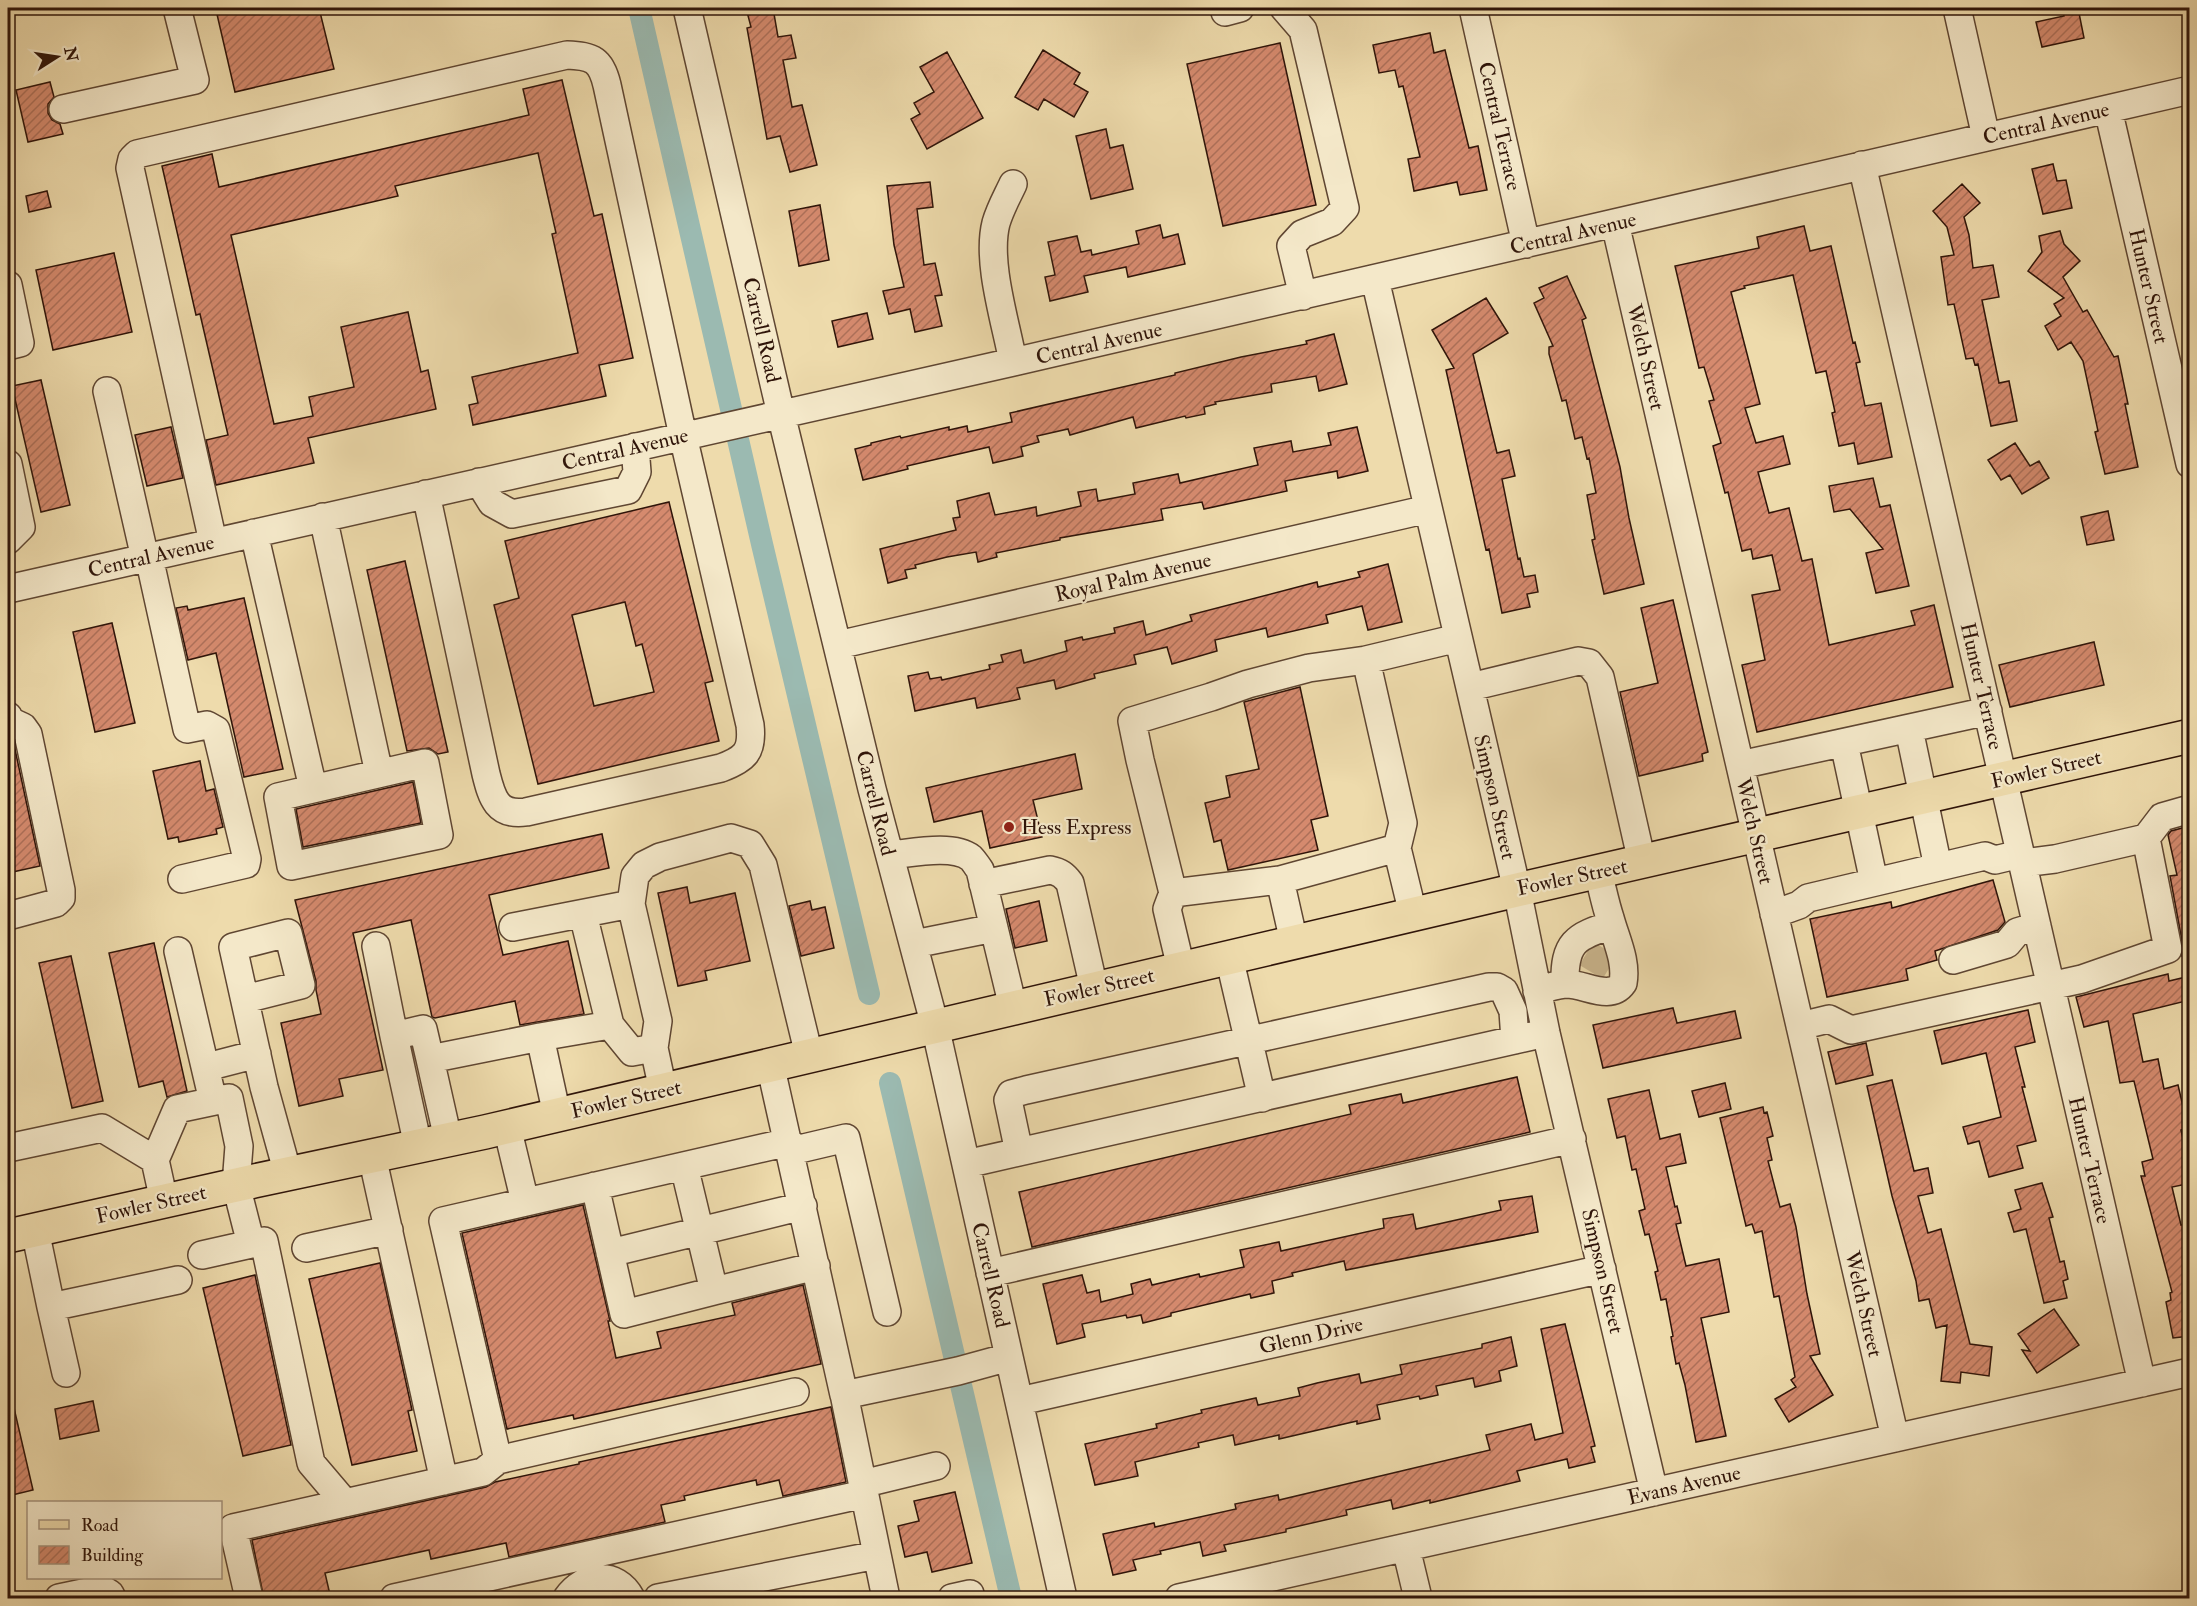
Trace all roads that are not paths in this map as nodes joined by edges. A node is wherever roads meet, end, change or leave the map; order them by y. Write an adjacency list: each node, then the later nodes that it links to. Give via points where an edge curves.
1 (177, 8): 7 (street, via 195,80)
2 (687, 8): 20 (street, Carrell Road)
3 (1284, 8): 16 (street, via 1303,30 1345,208 1332,222 1302,234 1291,246)
4 (1473, 8): 13 (street, Central Terrace)
5 (1957, 8): 9 (street)
6 (2190, 90): 8 (street, Central Avenue)
7 (63, 109)
8 (2108, 109): 9 (street, Central Avenue); 24 (street, Hunter Street)
9 (1986, 136): 10 (street, Central Avenue)
10 (1862, 165): 12 (street, Central Avenue); 38 (street, Hunter Terrace)
11 (1013, 184): 18 (street, via 996,223 994,251)
12 (1615, 223): 13 (street, Central Avenue); 43 (street, Welch Street)
13 (1526, 244): 14 (street, Central Avenue)
14 (1375, 279): 16 (street, Central Avenue); 27 (street, Simpson Street)
15 (8, 285): 17 (street, via 20,344)
16 (1303, 296): 18 (street, Central Avenue)
17 (8, 346)
18 (1013, 362): 20 (street, Central Avenue)
19 (106, 391): 32 (street)
20 (772, 416): 21 (street, Central Avenue); 35 (street, Carrell Road)
21 (683, 436): 22 (street, Central Avenue); 26 (street, via 751,734 745,756 710,771 526,812 502,809 495,801 486,774); 31 (street, via 604,71 595,60 567,55 137,154 132,159 130,168)
22 (635, 447): 25 (street, Central Avenue); 25 (street, via 637,472 628,490 512,514 492,503)
23 (8, 464): 30 (street, via 21,527)
24 (2190, 464)
25 (479, 482): 26 (street, Central Avenue)
26 (426, 494): 28 (street, Central Avenue)
27 (1428, 509): 34 (street, Simpson Street); 35 (street, Royal Palm Avenue)
28 (323, 518): 29 (street, Central Avenue); 44 (street)
29 (254, 533): 31 (street, Central Avenue); 46 (street)
30 (8, 540)
31 (213, 542): 32 (street, Central Avenue)
32 (147, 557): 33 (street, Central Avenue); 58 (street, via 187,729 207,725 216,730 247,859 246,864)
33 (8, 586)
34 (1458, 638): 36 (street); 37 (street, Simpson Street)
35 (838, 645): 53 (street, Carrell Road)
36 (1366, 660): 52 (street, via 1403,823); 63 (street, via 1310,668 1248,684 1132,721)
37 (1470, 687): 55 (street, via 1578,661 1589,663 1600,677); 62 (street, Simpson Street)
38 (1988, 711): 40 (street); 45 (street, Hunter Terrace)
39 (8, 719): 68 (street, via 23,727 27,734 62,890 56,903)
40 (1909, 729): 42 (street); 47 (street)
41 (2190, 736): 45 (main road, Fowler Street)
42 (1844, 743): 43 (street); 49 (street)
43 (1740, 765): 50 (street, Welch Street)
44 (379, 773): 46 (street); 46 (street, via 425,763 439,835 291,866 278,797)
45 (2003, 779): 47 (main road, Fowler Street); 54 (street, Hunter Terrace)
46 (313, 788)
47 (1923, 798): 49 (main road, Fowler Street); 56 (street)
48 (2190, 809): 51 (street, via 2162,818)
49 (1859, 812): 50 (main road, Fowler Street); 60 (street)
50 (1756, 836): 55 (main road, Fowler Street); 67 (street, Welch Street)
51 (2146, 838): 54 (street, via 2055,858); 76 (street)
52 (1397, 848): 59 (street); 66 (street)
53 (890, 855): 61 (street, via 947,850 960,853 980,870); 74 (street, Carrell Road)
54 (2021, 859): 56 (street, via 1995,860 1984,856); 69 (street, Hunter Terrace)
55 (1642, 862): 57 (main road, Fowler Street)
56 (1938, 867): 60 (street)
57 (1598, 872): 62 (main road, Fowler Street); 72 (street)
58 (182, 879)
59 (1280, 880): 63 (street); 73 (street)
60 (1874, 882): 67 (street, via 1808,898)
61 (983, 884): 71 (street); 83 (street, via 1050,870 1065,876 1070,883)
62 (1517, 890): 66 (main road, Fowler Street); 84 (street, Simpson Street)
63 (1173, 893): 80 (street, via 1167,909)
64 (631, 904): 65 (street); 95 (street, via 658,1021); 97 (street, via 635,876 644,865 731,838 750,844 763,865)
65 (583, 914): 70 (street); 87 (street)
66 (1413, 914): 73 (main road, Fowler Street)
67 (1774, 914): 89 (street, Welch Street)
68 (8, 916)
69 (2037, 926): 79 (street, via 2017,932 2007,944); 82 (street, Hunter Terrace)
70 (513, 927)
71 (994, 928): 74 (street); 86 (street)
72 (1610, 936): 81 (street, via 1586,933 1575,942 1564,964); 81 (street, via 1623,960 1623,983 1614,991 1605,992)
73 (1294, 942): 78 (main road, Fowler Street)
74 (914, 944): 88 (street, Carrell Road)
75 (376, 946): 91 (street)
76 (2179, 948): 82 (street)
77 (178, 951): 100 (street)
78 (1229, 957): 80 (main road, Fowler Street); 94 (street)
79 (1953, 960)
80 (1181, 968): 83 (main road, Fowler Street)
81 (1579, 980): 84 (street)
82 (2050, 986): 89 (street, via 1851,1030 1829,1019); 138 (street, Hunter Terrace)
83 (1094, 988): 86 (main road, Fowler Street)
84 (1537, 991): 90 (street, Simpson Street)
85 (245, 999): 96 (street)
86 (1013, 1007): 88 (main road, Fowler Street)
87 (610, 1025): 92 (street); 95 (street, via 632,1052)
88 (935, 1026): 97 (main road, Fowler Street); 113 (street, Carrell Road)
89 (1800, 1026): 142 (street, Welch Street)
90 (1546, 1033): 93 (street); 106 (street, Simpson Street)
91 (394, 1036): 98 (street, via 423,1029); 107 (street)
92 (540, 1037): 98 (street); 104 (street)
93 (1515, 1040): 94 (street, via 1513,1011 1504,991 1489,987); 102 (street)
94 (1249, 1041): 102 (street); 110 (street, via 1011,1094 1009,1108)
95 (654, 1048): 101 (street)
96 (257, 1054): 100 (street); 115 (street)
97 (809, 1055): 99 (main road, Fowler Street)
98 (430, 1059): 107 (street)
99 (770, 1064): 101 (main road, Fowler Street); 108 (street)
100 (207, 1067): 103 (street)
101 (663, 1090): 104 (main road, Fowler Street)
102 (1262, 1098): 110 (street)
103 (213, 1101): 112 (street, via 177,1109); 116 (street, via 229,1098 239,1146)
104 (557, 1115): 105 (main road, Fowler Street)
105 (507, 1127): 107 (main road, Fowler Street); 119 (street)
106 (1572, 1139): 129 (street, Simpson Street); 130 (street)
107 (433, 1143): 111 (main road, Fowler Street)
108 (790, 1146): 114 (street); 120 (street); 134 (street, via 846,1138)
109 (8, 1148): 112 (street, via 102,1128)
110 (1019, 1152): 113 (street)
111 (372, 1156): 115 (main road, Fowler Street); 121 (street)
112 (154, 1160): 118 (street)
113 (966, 1164): 130 (street, Carrell Road)
114 (684, 1166): 117 (street); 122 (street)
115 (288, 1174): 116 (main road, Fowler Street)
116 (236, 1185): 118 (main road, Fowler Street); 124 (street)
117 (595, 1186): 119 (street); 126 (street)
118 (164, 1201): 123 (main road, Fowler Street)
119 (525, 1202): 143 (street, via 443,1221)
120 (803, 1206): 122 (street); 128 (street)
121 (389, 1230): 125 (street); 145 (street)
122 (700, 1232): 126 (street); 132 (street)
123 (21, 1233): 133 (street)
124 (251, 1244): 127 (street); 148 (street, via 264,1240 311,1463)
125 (306, 1248)
126 (610, 1254): 132 (street, via 624,1314)
127 (202, 1255)
128 (816, 1266): 132 (street); 140 (street)
129 (1602, 1269): 141 (street, Glenn Drive); 147 (street, Simpson Street)
130 (990, 1273): 135 (street, Carrell Road)
131 (178, 1280): 133 (street)
132 (714, 1291)
133 (51, 1307): 137 (street)
134 (887, 1311)
135 (1010, 1357): 140 (street); 141 (street, Carrell Road)
136 (2190, 1372): 138 (street, Evans Avenue)
137 (66, 1373)
138 (2142, 1383): 142 (street, Evans Avenue)
139 (795, 1392): 143 (street)
140 (844, 1394): 146 (street)
141 (1020, 1401): 160 (street, Carrell Road)
142 (1895, 1438): 147 (street, Evans Avenue)
143 (498, 1460): 145 (street, via 483,1472)
144 (936, 1466): 146 (street)
145 (444, 1481): 148 (street)
146 (863, 1489): 150 (street); 151 (street)
147 (1654, 1492): 149 (street, Evans Avenue)
148 (345, 1503): 154 (street, via 233,1528)
149 (1406, 1548): 161 (street, Evans Avenue); 162 (street)
150 (877, 1555): 158 (street); 159 (street)
151 (590, 1567): 155 (street); 156 (street, via 585,1581); 157 (street, via 620,1584)
152 (59, 1599): 153 (street, via 102,1588)
153 (112, 1599)
154 (249, 1599)
155 (394, 1599)
156 (567, 1599)
157 (631, 1599)
158 (658, 1599)
159 (886, 1599)
160 (1063, 1599)
161 (1179, 1599)
162 (1418, 1599)

